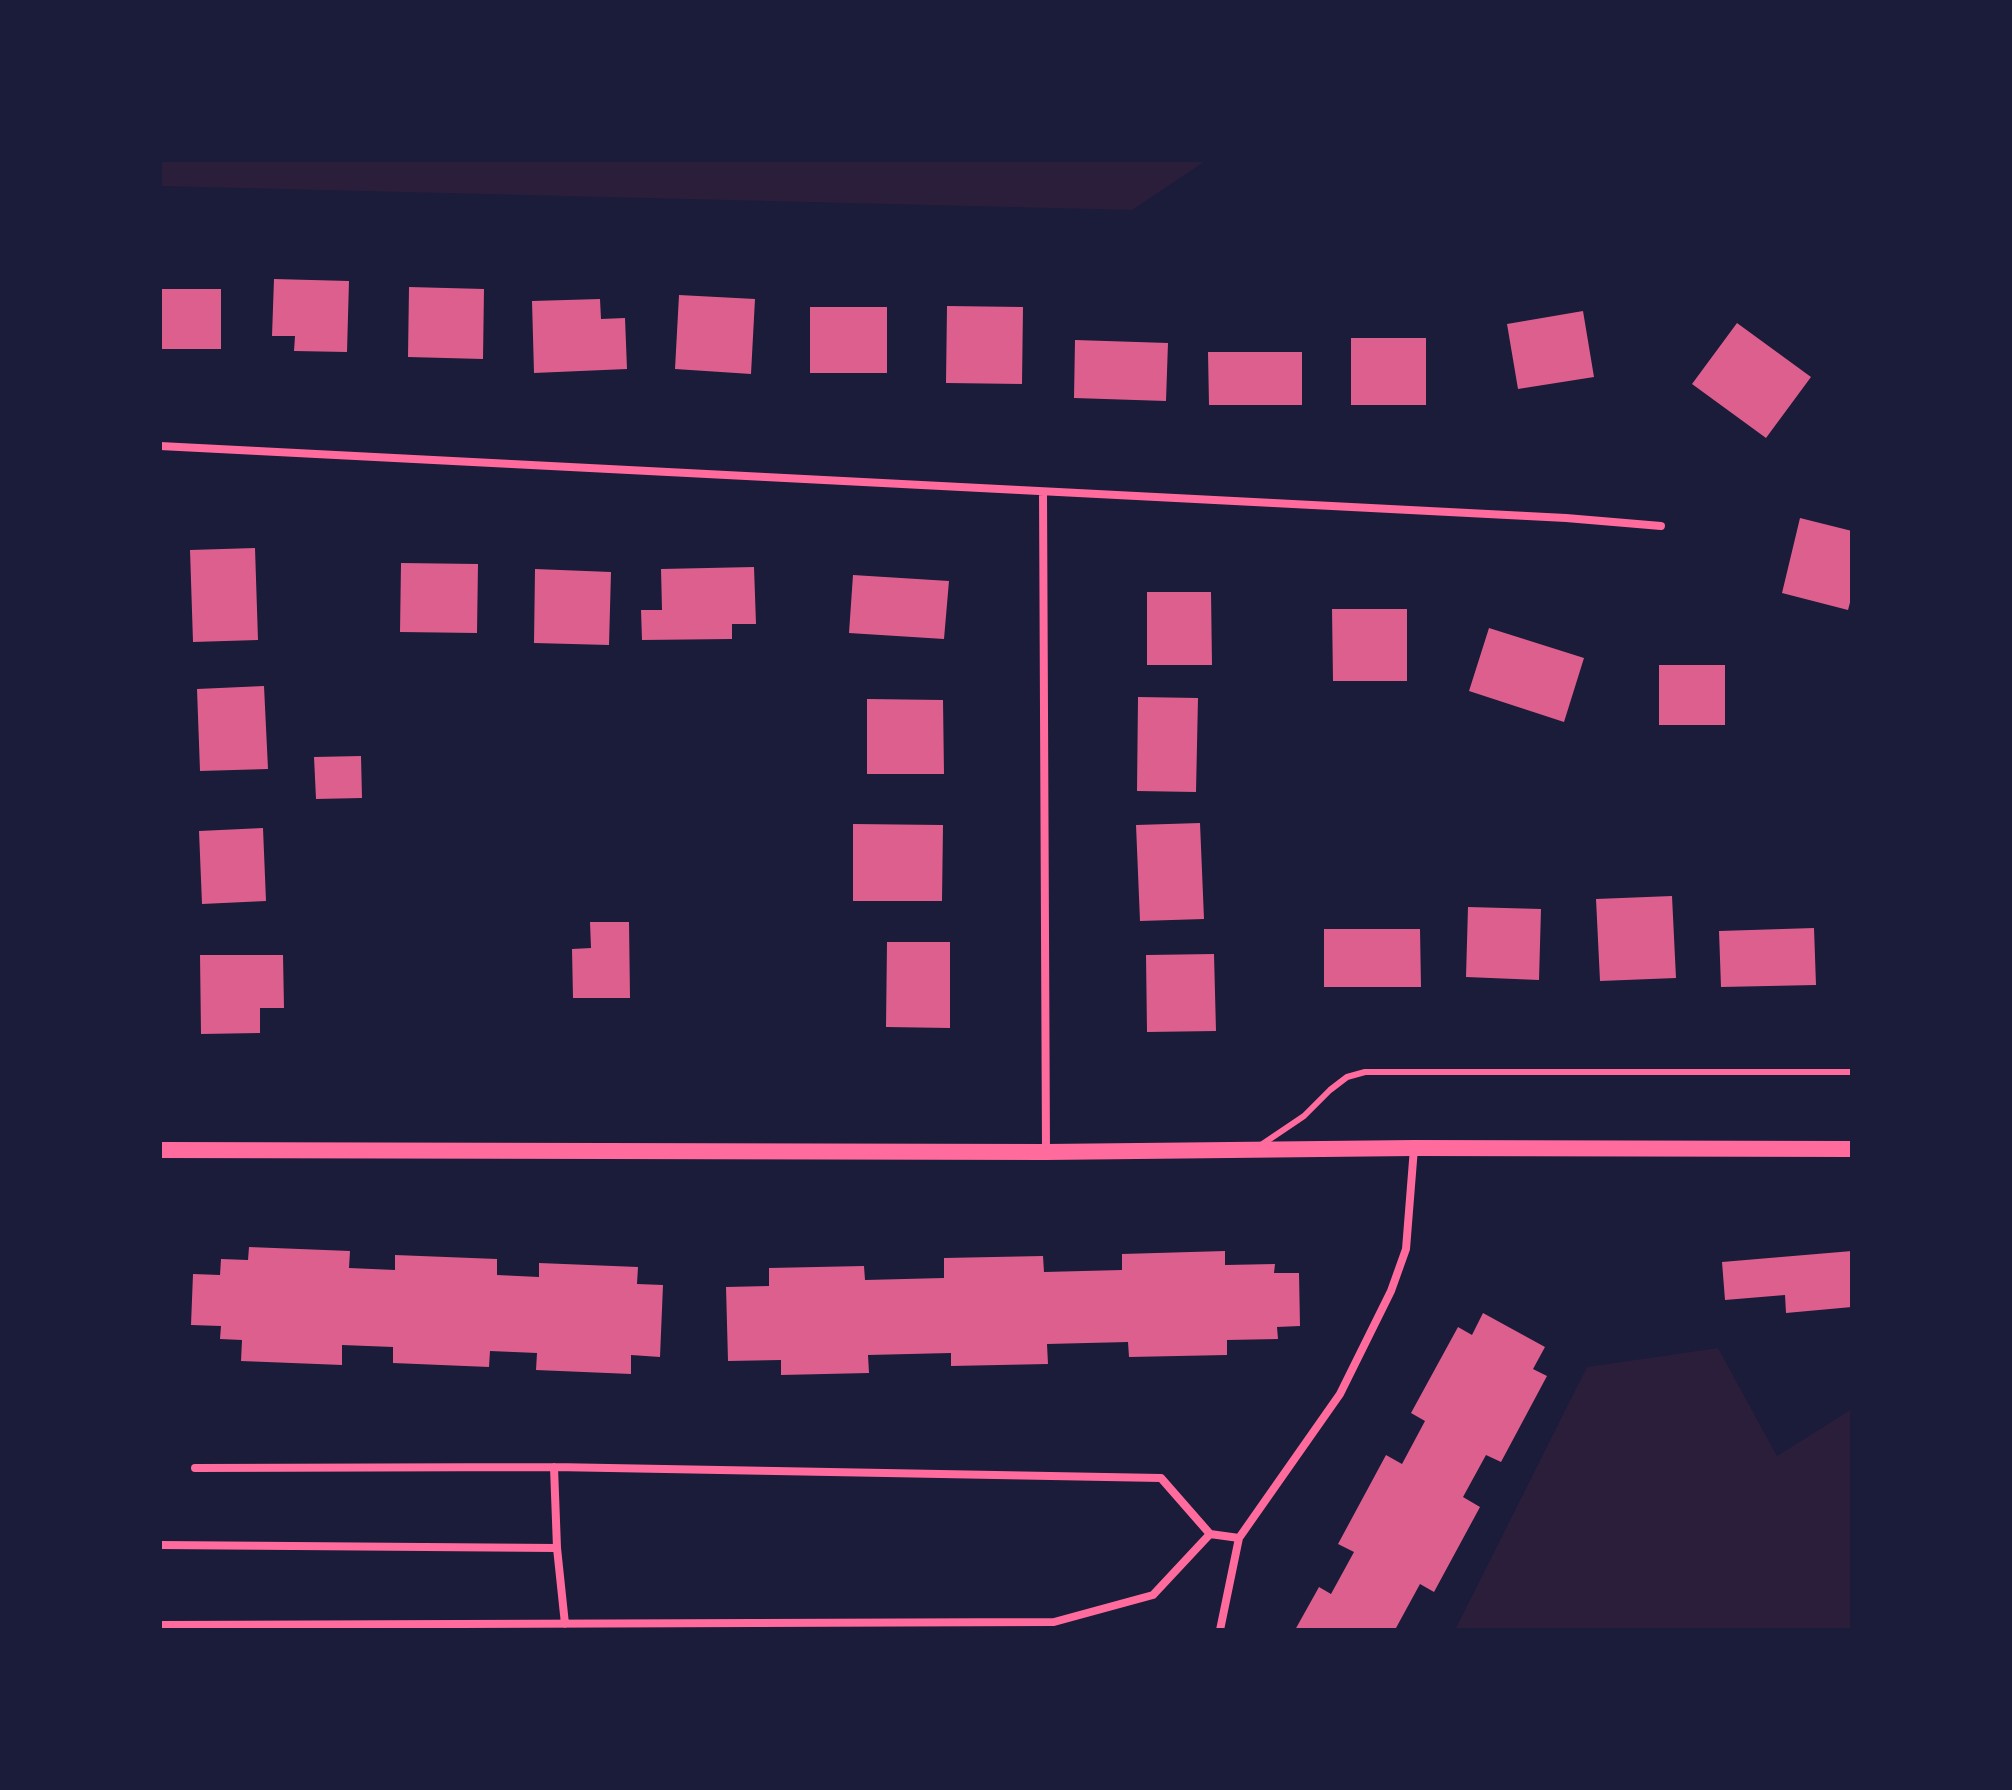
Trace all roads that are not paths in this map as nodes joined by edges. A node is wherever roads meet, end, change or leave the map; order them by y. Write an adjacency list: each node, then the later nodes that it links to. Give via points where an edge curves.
1 (160, 446): 2 (street)
2 (1043, 492): 3 (street); 9 (street)
3 (1661, 526)
4 (1852, 1072): 8 (lane, via 1365,1072 1347,1077)
5 (1414, 1148): 6 (main road); 8 (main road); 13 (street, via 1406,1249 1391,1291 1340,1394)
6 (1852, 1149)
7 (160, 1150): 9 (main road)
8 (1255, 1150): 9 (main road)
9 (1046, 1152)
10 (554, 1467): 11 (street); 12 (street, via 1161,1478); 15 (street)
11 (195, 1468)
12 (1210, 1534): 13 (street); 16 (street, via 1153,1595 1054,1622)
13 (1239, 1538): 18 (street)
14 (160, 1545): 15 (street)
15 (557, 1548): 16 (street)
16 (565, 1624): 17 (street)
17 (160, 1625)
18 (1220, 1630)

